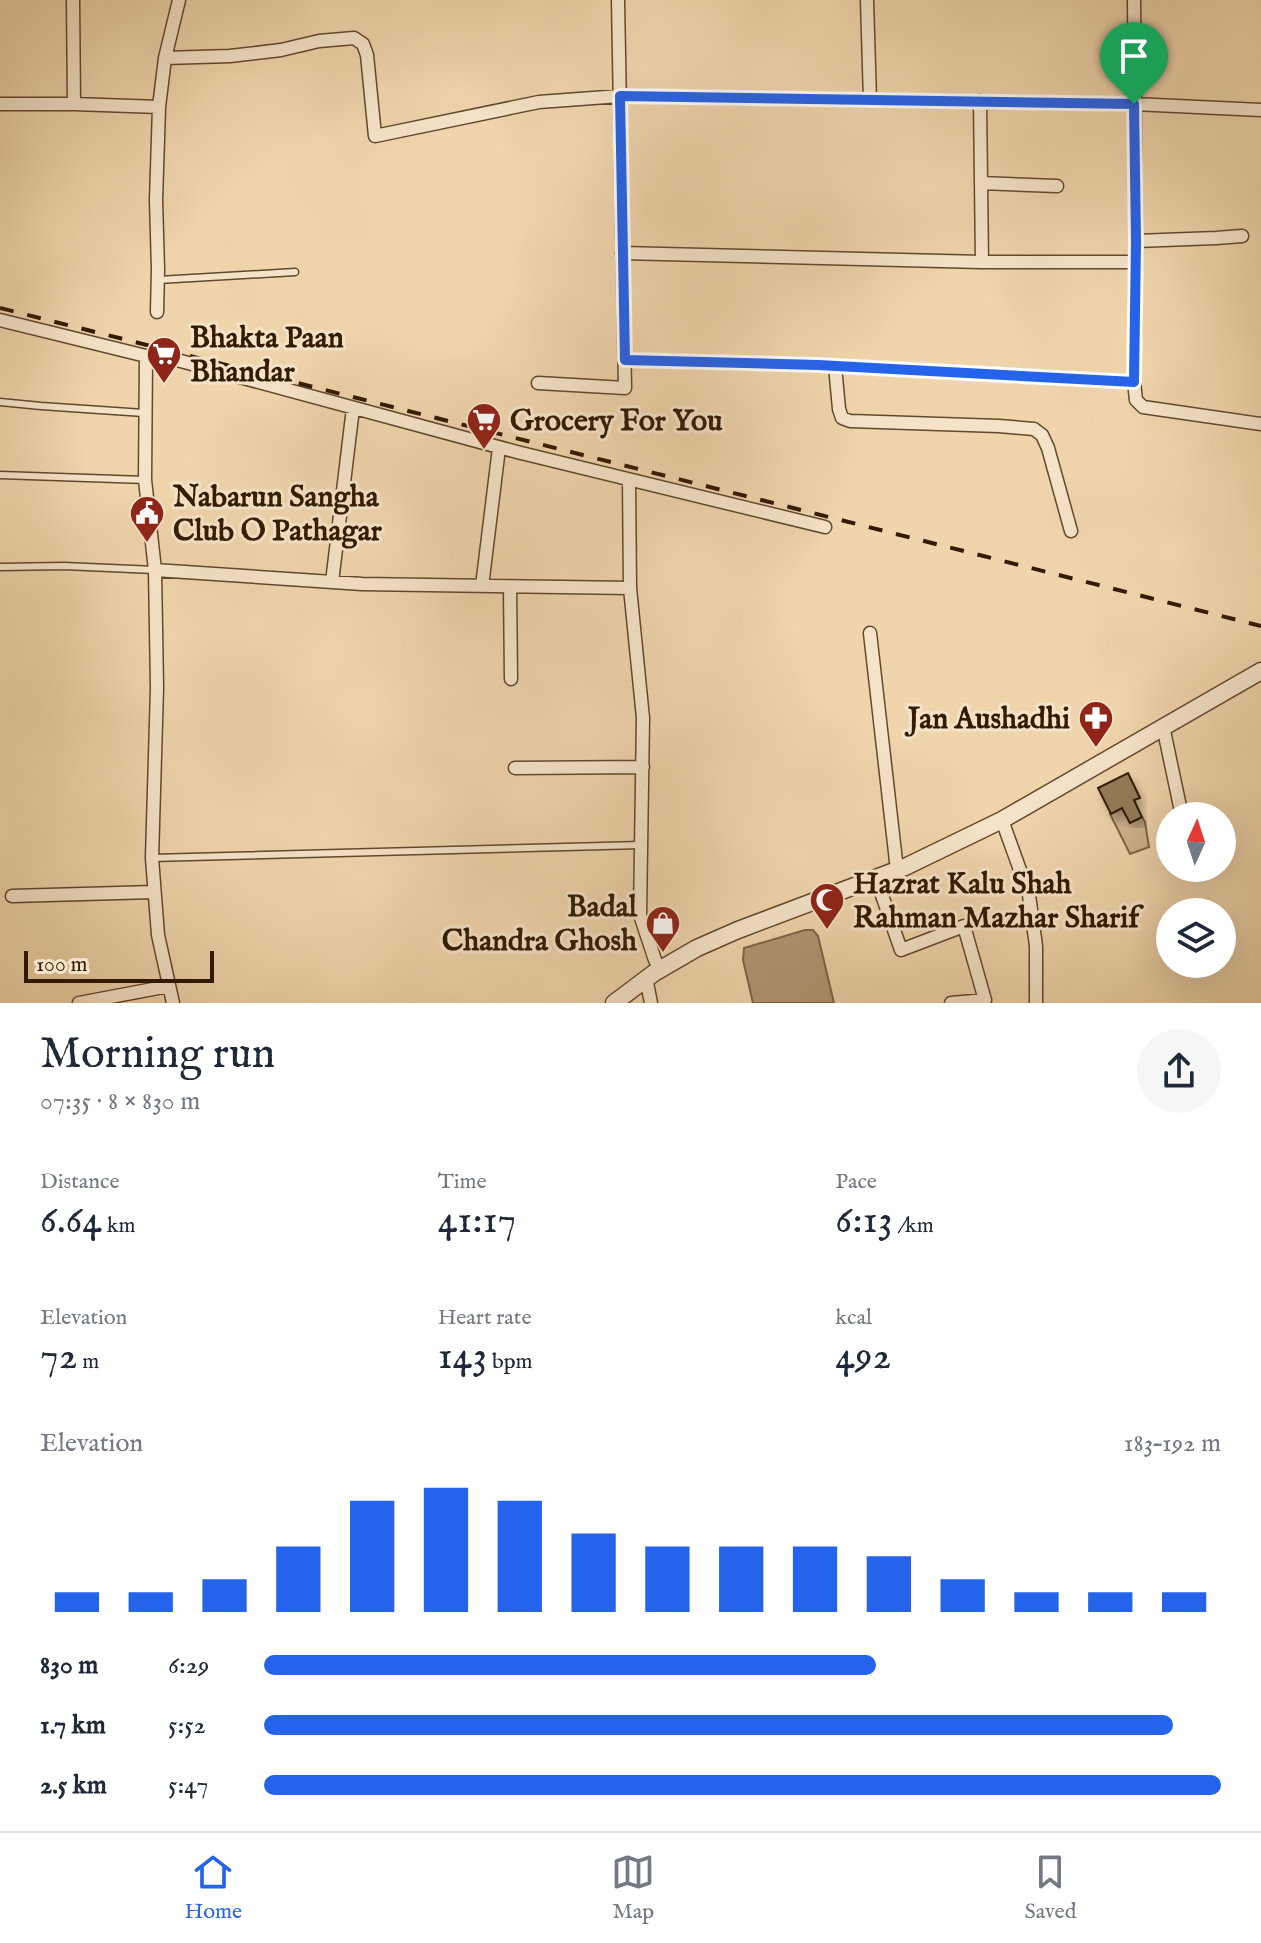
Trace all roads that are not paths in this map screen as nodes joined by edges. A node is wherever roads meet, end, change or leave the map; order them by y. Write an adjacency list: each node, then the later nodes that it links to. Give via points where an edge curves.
1 (73, 0): 11 (street)
2 (179, 0): 6 (street)
3 (618, 0): 7 (street)
4 (867, 0): 8 (street)
5 (1134, 0): 12 (street)
6 (165, 58): 7 (street, via 230,56 354,38 367,55 375,136 539,102); 13 (street)
7 (620, 96): 8 (street); 19 (street)
8 (870, 100): 9 (street)
9 (980, 101): 12 (street); 15 (street)
10 (0, 104): 11 (street)
11 (74, 104): 13 (street)
12 (1134, 104): 14 (street); 18 (street)
13 (159, 107): 23 (street)
14 (1261, 110)
15 (981, 183): 16 (street); 20 (street)
16 (1057, 186)
17 (1242, 236): 18 (street)
18 (1136, 241): 21 (street)
19 (622, 253): 20 (street); 27 (street)
20 (982, 262): 21 (street)
21 (1136, 262): 29 (street)
22 (295, 272): 23 (lane)
23 (158, 280): 24 (street)
24 (157, 312)
25 (0, 320): 26 (street)
26 (146, 356): 32 (street); 33 (street)
27 (625, 360): 28 (street); 30 (street, via 625,388)
28 (835, 366): 29 (street); 40 (street, via 839,409 850,421 1034,429 1048,448)
29 (1134, 382): 34 (street, via 1136,400 1143,407)
30 (538, 383)
31 (0, 402): 33 (lane)
32 (353, 408): 35 (street); 43 (street)
33 (146, 413): 37 (street)
34 (1261, 424)
35 (499, 448): 38 (street); 44 (street)
36 (0, 475): 37 (lane)
37 (145, 480): 42 (street)
38 (629, 480): 39 (street); 46 (street)
39 (825, 527)
40 (1071, 531)
41 (0, 567): 42 (lane)
42 (155, 570): 43 (street); 56 (street)
43 (332, 582): 44 (street)
44 (482, 586): 45 (street)
45 (510, 587): 46 (street); 49 (street)
46 (630, 588): 51 (street)
47 (870, 633): 57 (street)
48 (1261, 671): 50 (street)
49 (511, 679)
50 (1163, 726): 53 (street); 54 (street)
51 (643, 767): 52 (street); 55 (street)
52 (515, 768)
53 (1179, 802)
54 (1002, 820): 57 (street); 68 (street, via 1029,895)
55 (641, 845): 56 (lane); 61 (street, via 640,915 655,960)
56 (152, 858): 59 (street)
57 (897, 870): 58 (street)
58 (876, 878): 61 (street, via 738,930); 67 (street, via 901,950 964,926 985,1000)
59 (154, 892): 60 (street); 62 (street)
60 (12, 896)
61 (653, 974): 65 (street); 66 (street)
62 (169, 986): 63 (street); 64 (street)
63 (79, 1003)
64 (173, 1003)
65 (614, 1003)
66 (651, 1003)
67 (951, 1003)
68 (1036, 1003)

